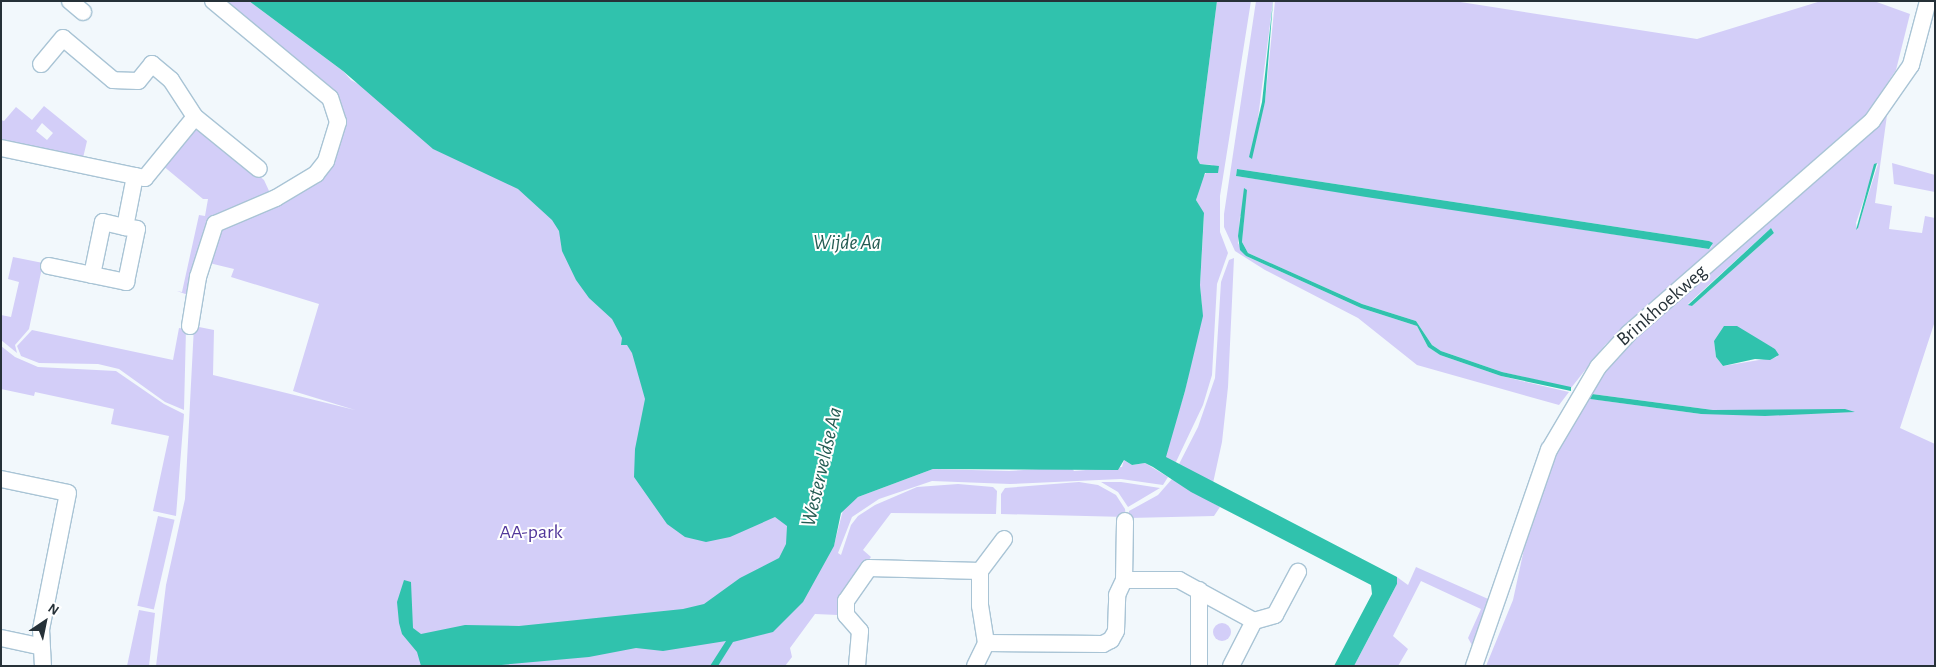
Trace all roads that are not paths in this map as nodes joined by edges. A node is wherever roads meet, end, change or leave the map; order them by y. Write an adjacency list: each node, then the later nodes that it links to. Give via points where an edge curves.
1 (70, 1): 4 (street)
2 (213, 1): 13 (street, via 330,98 338,122 326,161 316,174 276,198 215,224 198,276)
3 (1928, 1): 30 (street, Brinkhoekweg, via 1911,65 1872,121 1629,333 1598,367 1549,450)
4 (83, 12)
5 (42, 64): 6 (street, via 63,38 113,80 138,81 152,64 171,80)
6 (195, 117): 8 (street); 9 (street, via 145,178)
7 (1, 148): 9 (street)
8 (258, 169)
9 (135, 176): 10 (street)
10 (125, 226): 12 (street, via 103,222); 12 (street, via 137,229 126,282)
11 (49, 266): 12 (street)
12 (92, 275)
13 (190, 326)
14 (1, 479): 24 (street, via 68,493)
15 (1125, 521): 19 (street)
16 (1004, 538): 17 (street)
17 (980, 571): 23 (street, via 980,606); 26 (street, via 869,568 846,601 846,615 860,631)
18 (1298, 572): 21 (street, via 1275,615)
19 (1124, 580): 20 (street, via 1179,580); 23 (street, via 1117,595 1116,631 1112,640 1103,644)
20 (1199, 590): 21 (street); 28 (street)
21 (1254, 621): 29 (street)
22 (1, 638): 24 (street)
23 (986, 643): 27 (street)
24 (40, 646): 25 (street)
25 (43, 666)
26 (857, 666)
27 (974, 666)
28 (1199, 666)
29 (1231, 666)
30 (1474, 666)

